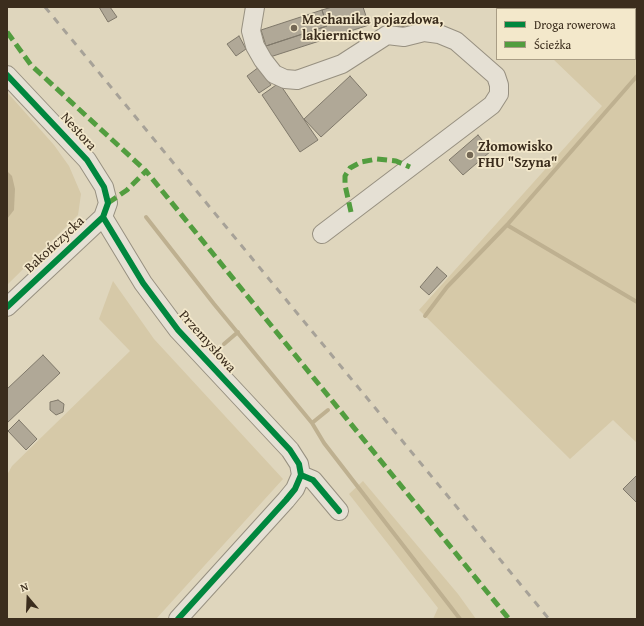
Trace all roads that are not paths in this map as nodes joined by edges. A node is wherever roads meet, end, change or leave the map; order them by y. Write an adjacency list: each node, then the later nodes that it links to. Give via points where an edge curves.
1 (254, 7): 4 (street, via 251,32 255,46 274,74 285,79 297,80 342,64 386,35 404,37 424,32 439,34 456,41 496,76 499,85 500,94 492,105)
2 (7, 75): 3 (street, Nestora, via 87,160 104,186 108,203)
3 (103, 217): 5 (street, Bakończycka); 6 (street, Przemysłowa, via 159,305 178,330 290,450 299,464)
4 (322, 234)
5 (7, 307)
6 (301, 475): 7 (street, via 313,480); 8 (street, via 295,489 286,500)
7 (339, 511)
8 (178, 619)

